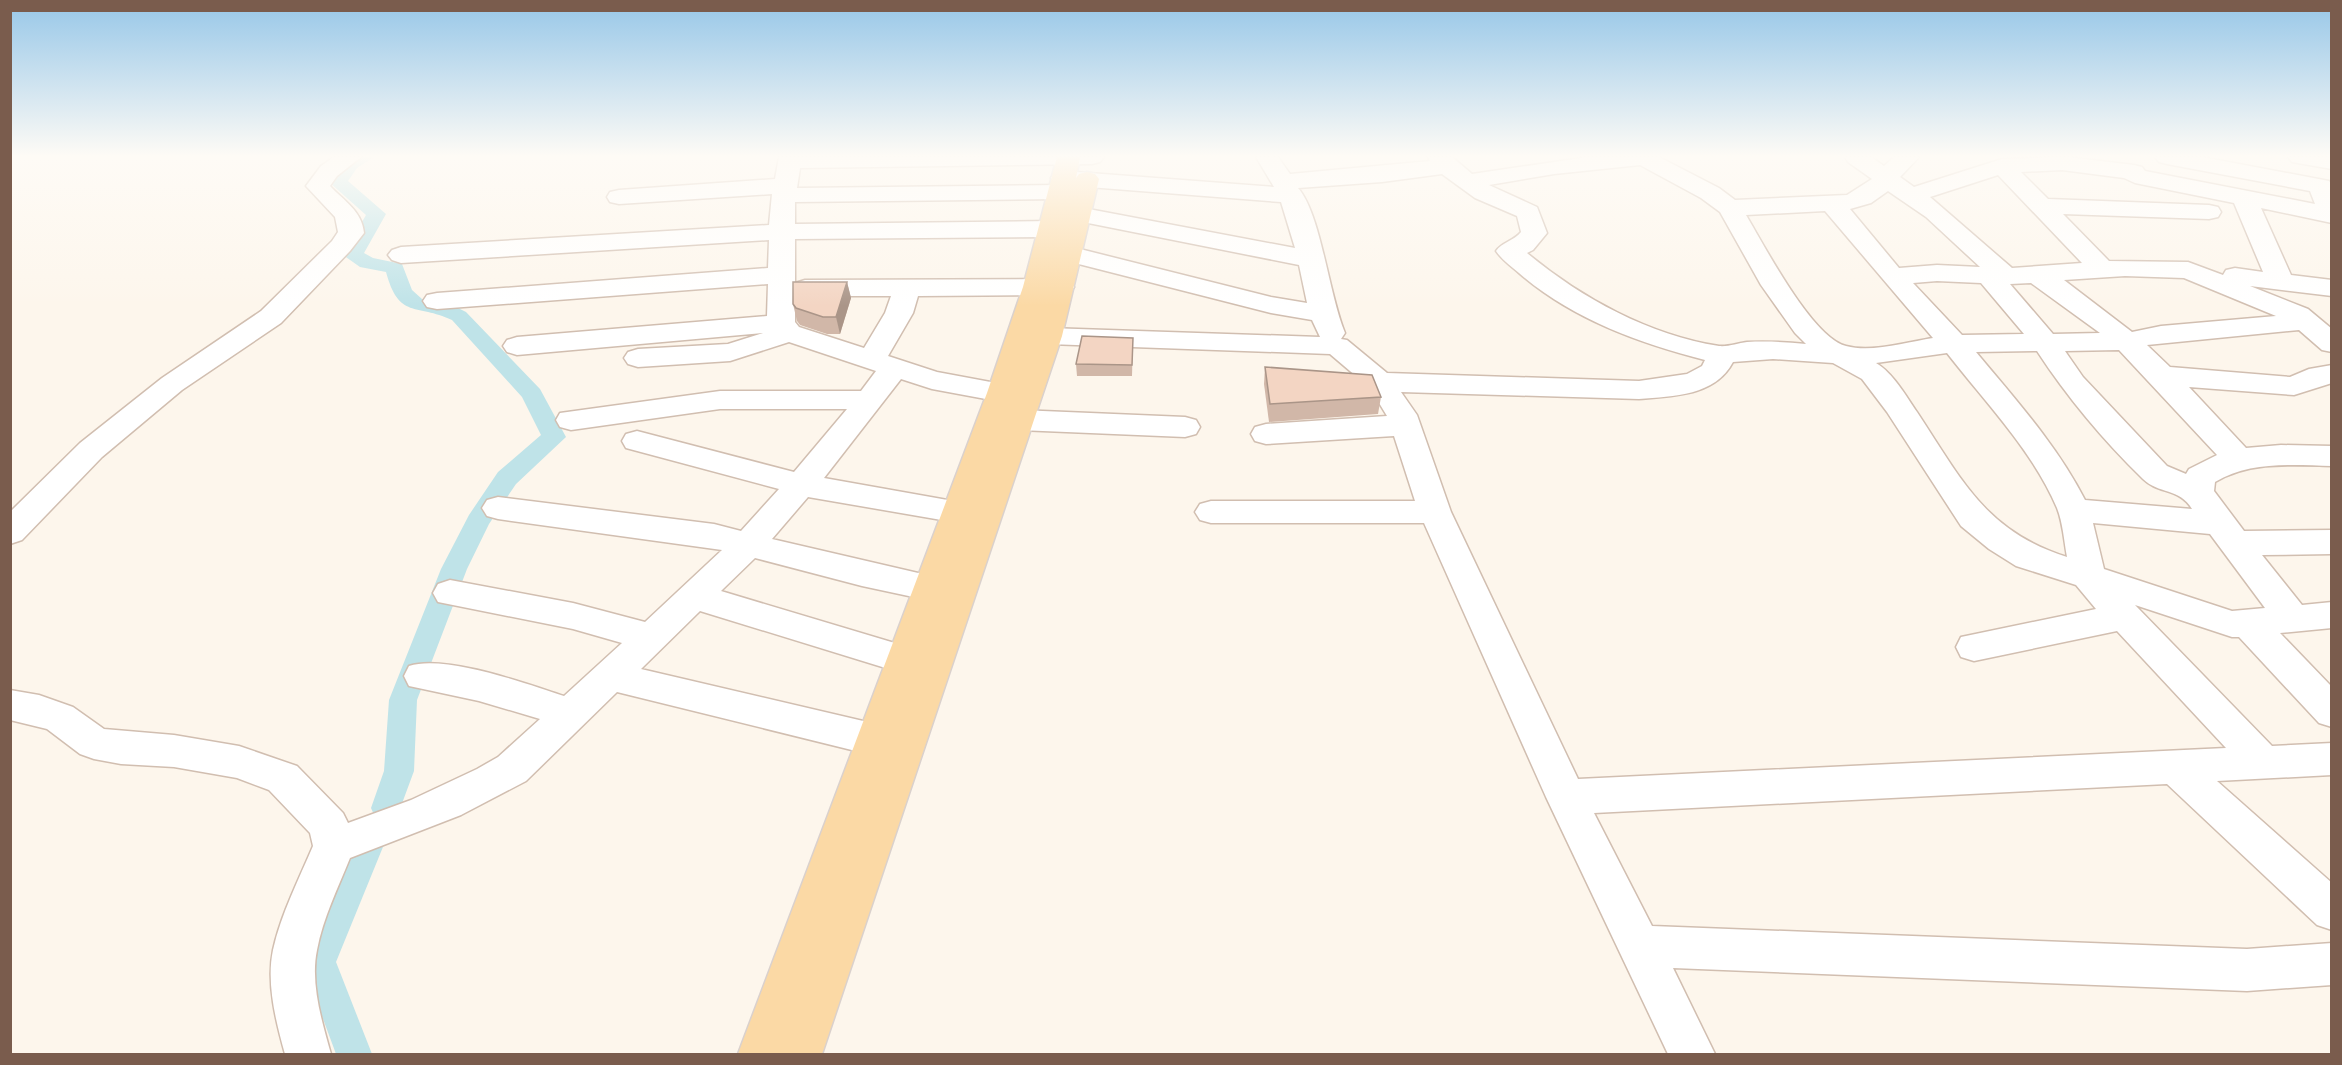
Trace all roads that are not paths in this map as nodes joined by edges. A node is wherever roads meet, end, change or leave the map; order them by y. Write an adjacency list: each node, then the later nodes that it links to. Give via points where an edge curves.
1 (2042, 206): 17 (street)
2 (338, 207): 60 (street, via 350,220 351,233 271,317 172,384 90,450)
3 (784, 207): 14 (street)
4 (1067, 207): 14 (street); 16 (street); 24 (street); 27 (street, via 1270,305); 30 (main road); 45 (main road)
5 (1294, 207): 16 (street)
6 (1516, 207): 37 (street, via 1528,212 1534,232 1524,245 1509,250 1548,284 1639,331)
7 (1744, 207): 12 (street)
8 (1834, 207): 20 (street)
9 (1925, 207): 21 (street)
10 (2061, 207): 13 (street)
11 (2248, 207): 23 (street)
12 (1730, 208): 38 (street, via 1783,298 1817,339)
13 (2209, 212)
14 (782, 239): 15 (street); 22 (street)
15 (401, 255)
16 (1310, 259): 27 (street)
17 (2102, 269): 18 (street); 19 (street)
18 (2188, 270): 23 (street); 28 (street)
19 (2036, 274): 21 (street); 31 (street, via 2077,299)
20 (1892, 276): 21 (street); 33 (street)
21 (1997, 276): 32 (street)
22 (780, 282): 24 (street); 26 (street); 29 (street)
23 (2281, 282): 25 (street)
24 (907, 287): 40 (street)
25 (2331, 288)
26 (437, 301)
27 (1322, 314): 36 (street)
28 (2308, 321): 31 (street, via 2161,334); 34 (street)
29 (785, 328): 35 (street); 39 (street, via 769,342 730,352); 40 (street)
30 (1048, 336): 36 (street); 45 (main road)
31 (2127, 341): 32 (street); 42 (street)
32 (2045, 342): 33 (street); 54 (street, via 2073,383 2156,474)
33 (1954, 344): 38 (street); 56 (street, via 2023,429 2060,482)
34 (2331, 344)
35 (517, 346)
36 (1337, 346): 43 (street)
37 (1722, 356): 38 (street, via 1773,350); 43 (street, via 1712,372 1702,378 1681,385 1638,390)
38 (1844, 357): 64 (street, via 1878,380 1973,518 2028,557)
39 (624, 358)
40 (884, 363): 44 (street); 45 (street)
41 (2331, 374): 42 (street, via 2294,386)
42 (2163, 376): 52 (street)
43 (1380, 382): 47 (street)
44 (868, 399): 46 (street, via 720,400); 53 (street)
45 (1010, 406): 48 (street); 57 (main road); 91 (main road)
46 (571, 420)
47 (1406, 424): 49 (street); 59 (street)
48 (1185, 427)
49 (1266, 434)
50 (637, 441): 53 (street)
51 (2331, 456): 52 (street)
52 (2238, 459): 54 (street, via 2214,467 2200,477)
53 (803, 485): 57 (street); 63 (street)
54 (2198, 490): 61 (street)
55 (498, 508): 63 (street)
56 (2074, 510): 61 (street); 64 (street)
57 (959, 512): 65 (main road)
58 (1211, 512): 59 (street)
59 (1435, 512): 84 (street)
60 (10, 532)
61 (2226, 533): 62 (street); 70 (street)
62 (2331, 542)
63 (749, 544): 65 (street); 67 (street)
64 (2090, 579): 69 (street); 71 (street, via 2232,624)
65 (932, 588): 74 (main road)
66 (450, 593): 72 (street, via 573,616)
67 (693, 596): 72 (street); 74 (street)
68 (2331, 615): 70 (street)
69 (2125, 616): 73 (street); 82 (street)
70 (2293, 619): 71 (street)
71 (2248, 623): 77 (street)
72 (651, 637): 76 (street)
73 (1974, 646)
74 (905, 660): 80 (main road)
75 (422, 676): 79 (street, via 472,682)
76 (611, 676): 79 (street); 80 (street)
77 (2328, 704)
78 (10, 705): 85 (street, via 60,718 94,743 239,762 283,778 328,825)
79 (570, 714): 85 (street, via 512,769 483,787)
80 (876, 740): 90 (main road)
81 (2331, 759): 82 (street)
82 (2263, 762): 83 (street)
83 (2175, 767): 84 (street); 86 (street)
84 (1566, 797): 87 (street)
85 (334, 846): 89 (street, via 295,951 293,975)
86 (2331, 911)
87 (1640, 946): 88 (street, via 2247,970); 92 (street)
88 (2331, 963)
89 (308, 1054)
90 (761, 1054)
91 (799, 1054)
92 (1692, 1054)

